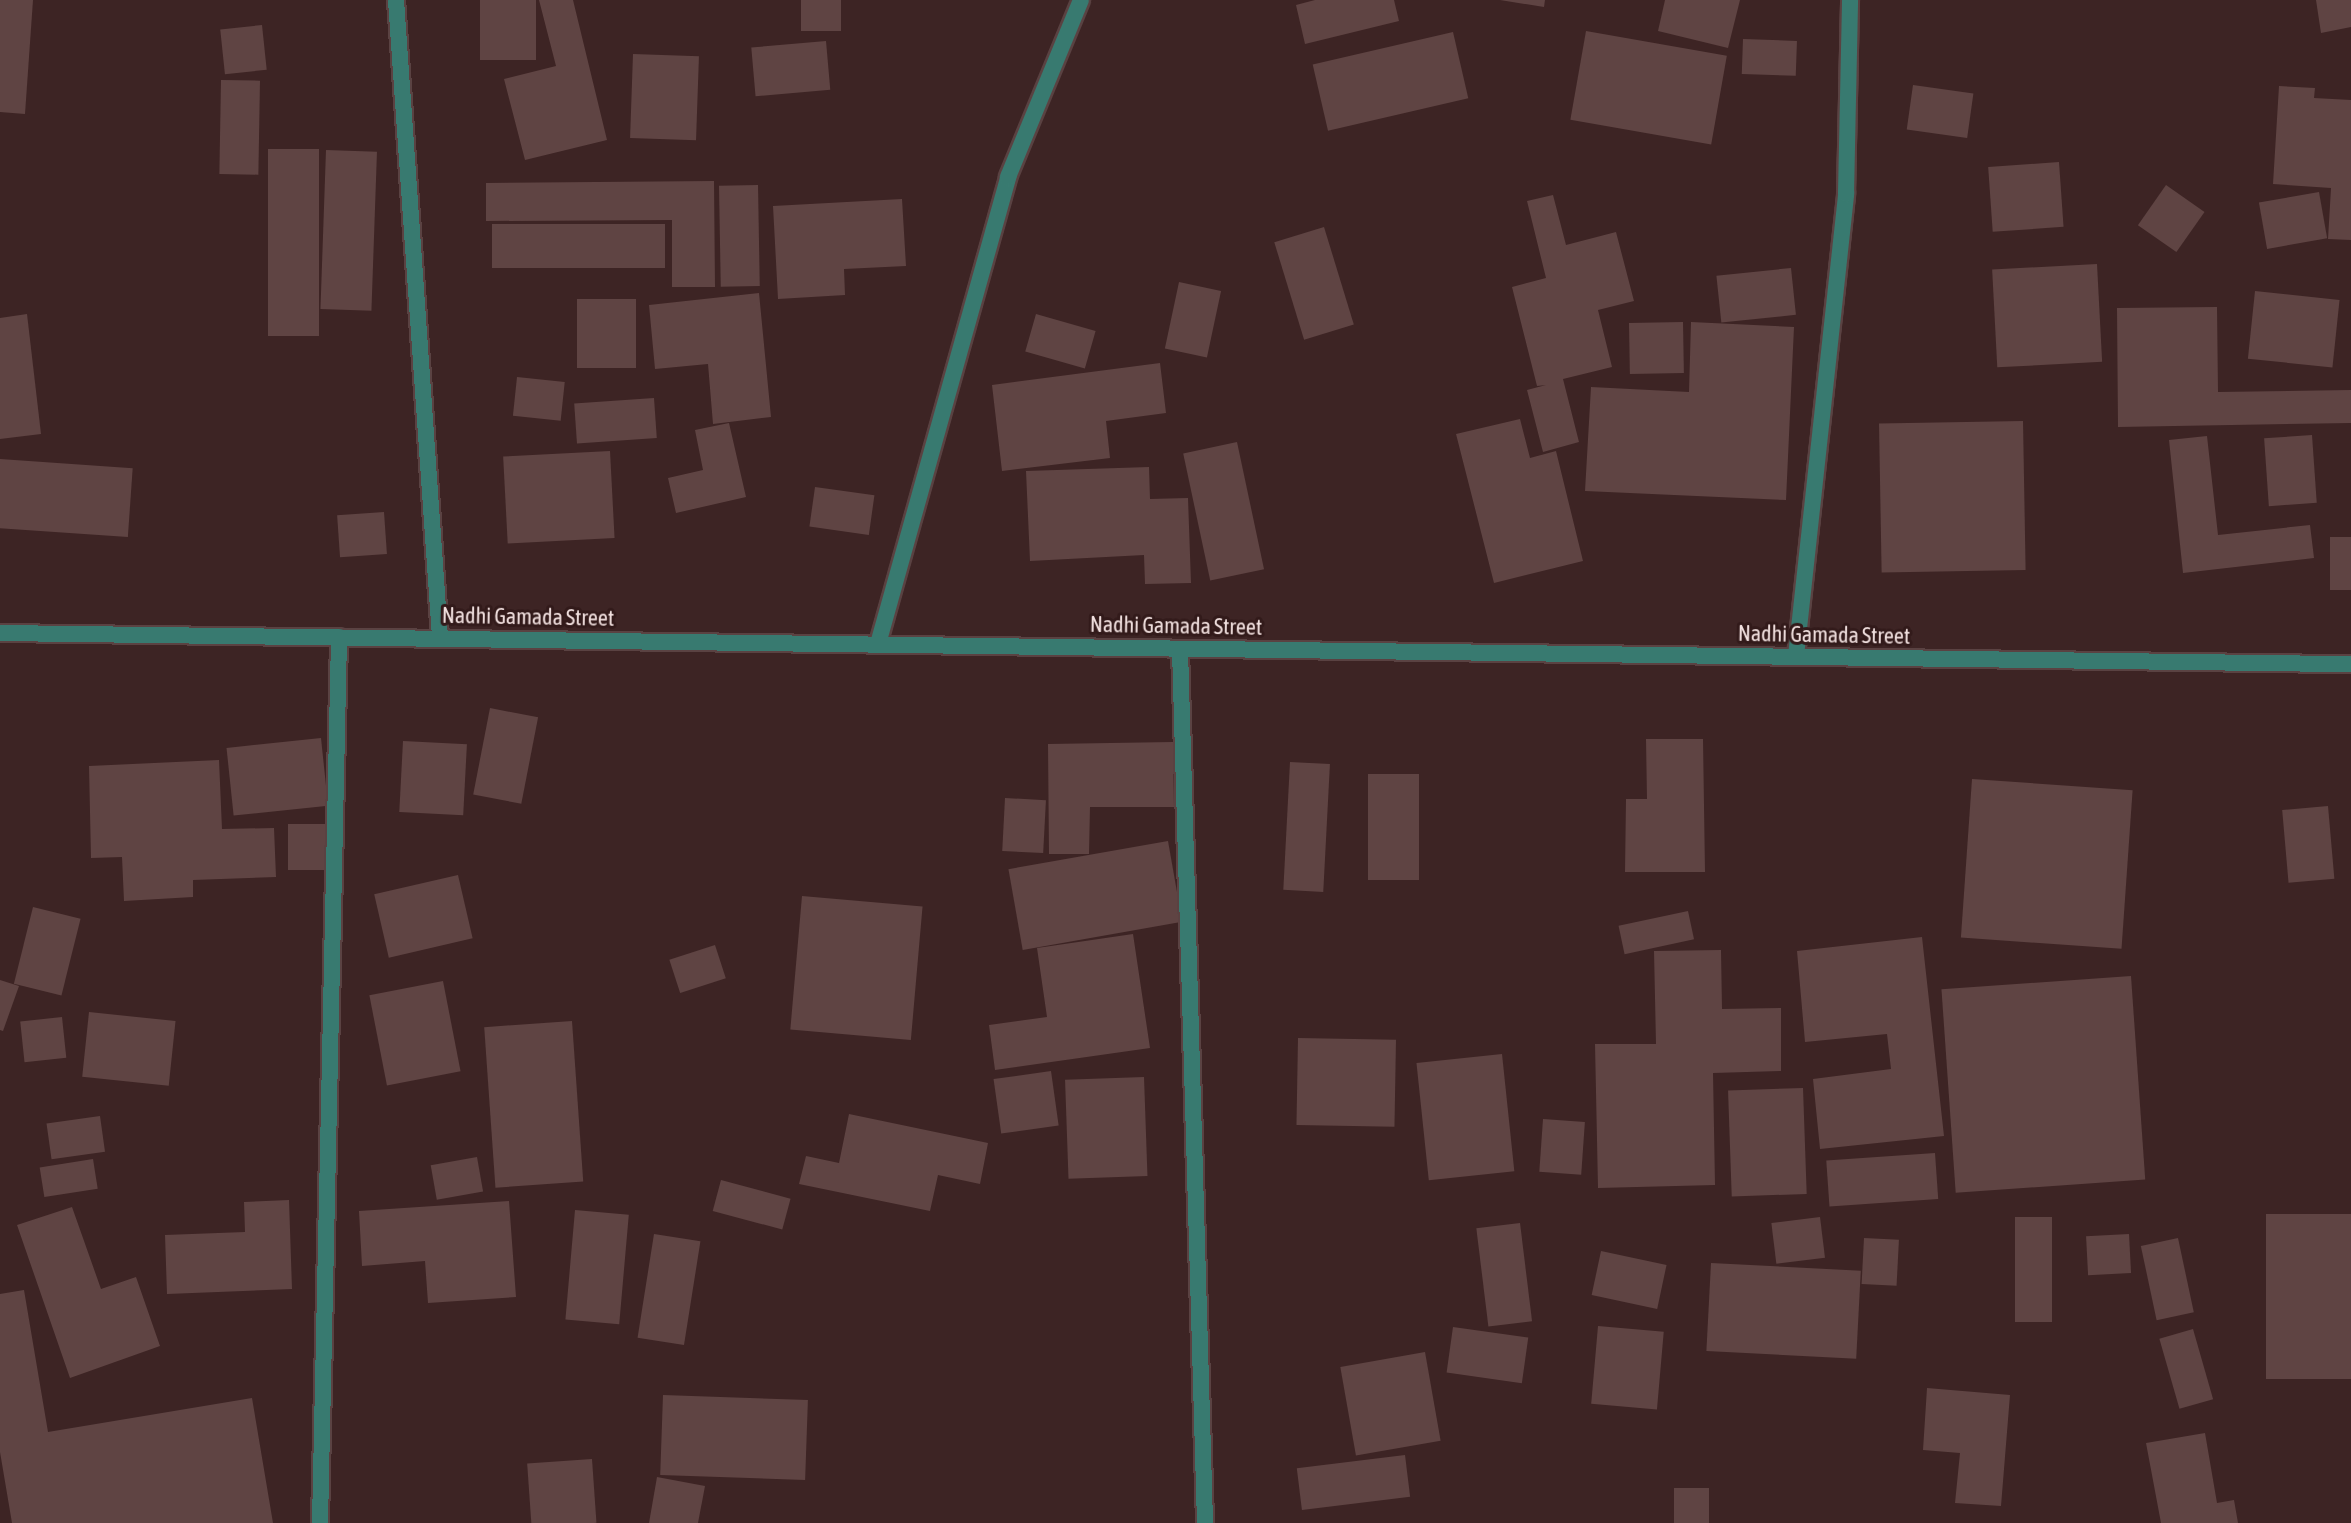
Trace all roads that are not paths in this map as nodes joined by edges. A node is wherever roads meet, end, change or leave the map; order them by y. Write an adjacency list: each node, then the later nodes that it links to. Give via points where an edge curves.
1 (396, 0): 6 (street)
2 (1081, 0): 7 (street, via 1008,177)
3 (1850, 0): 9 (street, via 1846,194)
4 (0, 633): 5 (street, Nadhi Gamada Street)
5 (339, 637): 6 (street, Nadhi Gamada Street); 11 (street)
6 (440, 638): 7 (street, Nadhi Gamada Street)
7 (878, 644): 8 (street, Nadhi Gamada Street)
8 (1180, 649): 9 (street, Nadhi Gamada Street); 12 (street)
9 (1796, 656): 10 (street, Nadhi Gamada Street)
10 (2351, 664)
11 (320, 1523)
12 (1205, 1523)

